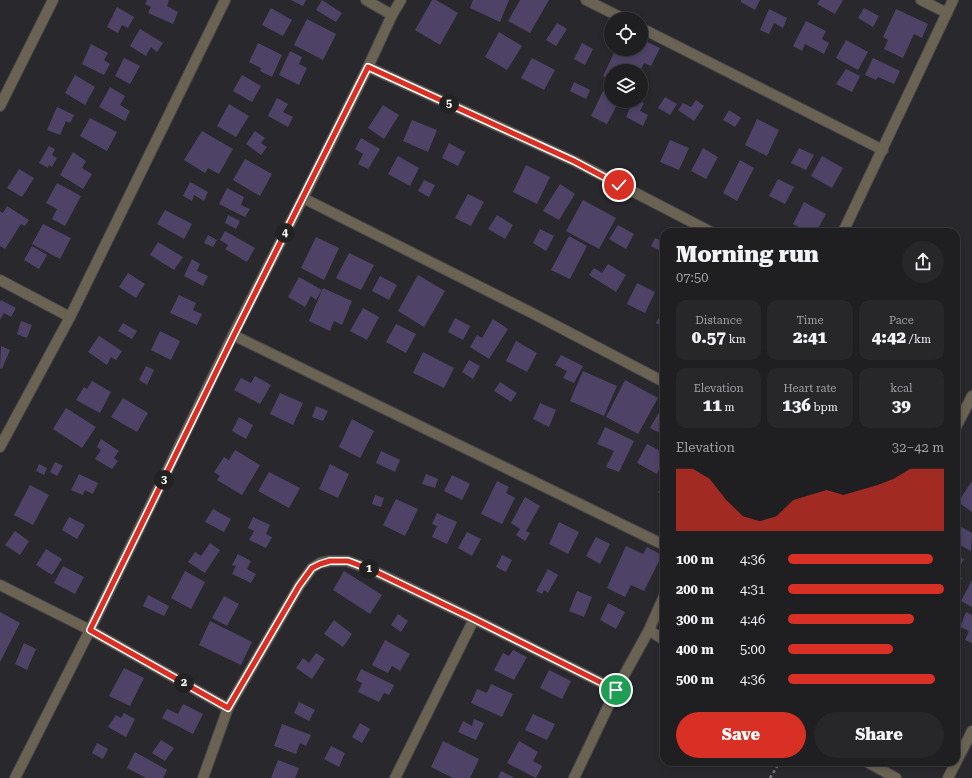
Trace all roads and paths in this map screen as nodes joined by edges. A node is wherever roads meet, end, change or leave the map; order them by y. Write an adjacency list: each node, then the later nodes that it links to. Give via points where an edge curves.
1 (53, 0): 13 (street)
2 (225, 0): 19 (street)
3 (366, 0): 10 (street)
4 (401, 0): 10 (street)
5 (586, 0): 8 (street)
6 (921, 0): 9 (street)
7 (953, 0): 9 (street)
8 (610, 12)
9 (947, 13): 14 (street)
10 (392, 14): 12 (street)
11 (648, 32): 14 (street)
12 (368, 67): 15 (street); 16 (street, via 574,161)
13 (0, 106)
14 (883, 150): 17 (street)
15 (303, 198): 20 (street); 21 (street)
16 (703, 228)
17 (845, 228)
18 (0, 280): 19 (street)
19 (70, 317): 24 (street)
20 (234, 335): 25 (street); 29 (street)
21 (660, 380)
22 (972, 396): 23 (street)
23 (960, 419)
24 (0, 448)
25 (660, 543)
26 (0, 585): 29 (street)
27 (660, 605): 30 (street)
28 (474, 619): 32 (street); 33 (street, via 348,561 320,564 312,568 299,586); 41 (street)
29 (90, 630): 33 (street); 39 (street)
30 (649, 630): 31 (street); 32 (street)
31 (660, 637)
32 (616, 690): 42 (street)
33 (228, 708): 40 (street)
34 (972, 731): 35 (street)
35 (960, 754)
36 (778, 766): 43 (path)
37 (874, 766): 44 (street)
38 (954, 766): 45 (street)
39 (15, 778)
40 (203, 778)
41 (395, 778)
42 (574, 778)
43 (770, 778)
44 (896, 778)
45 (948, 778)

